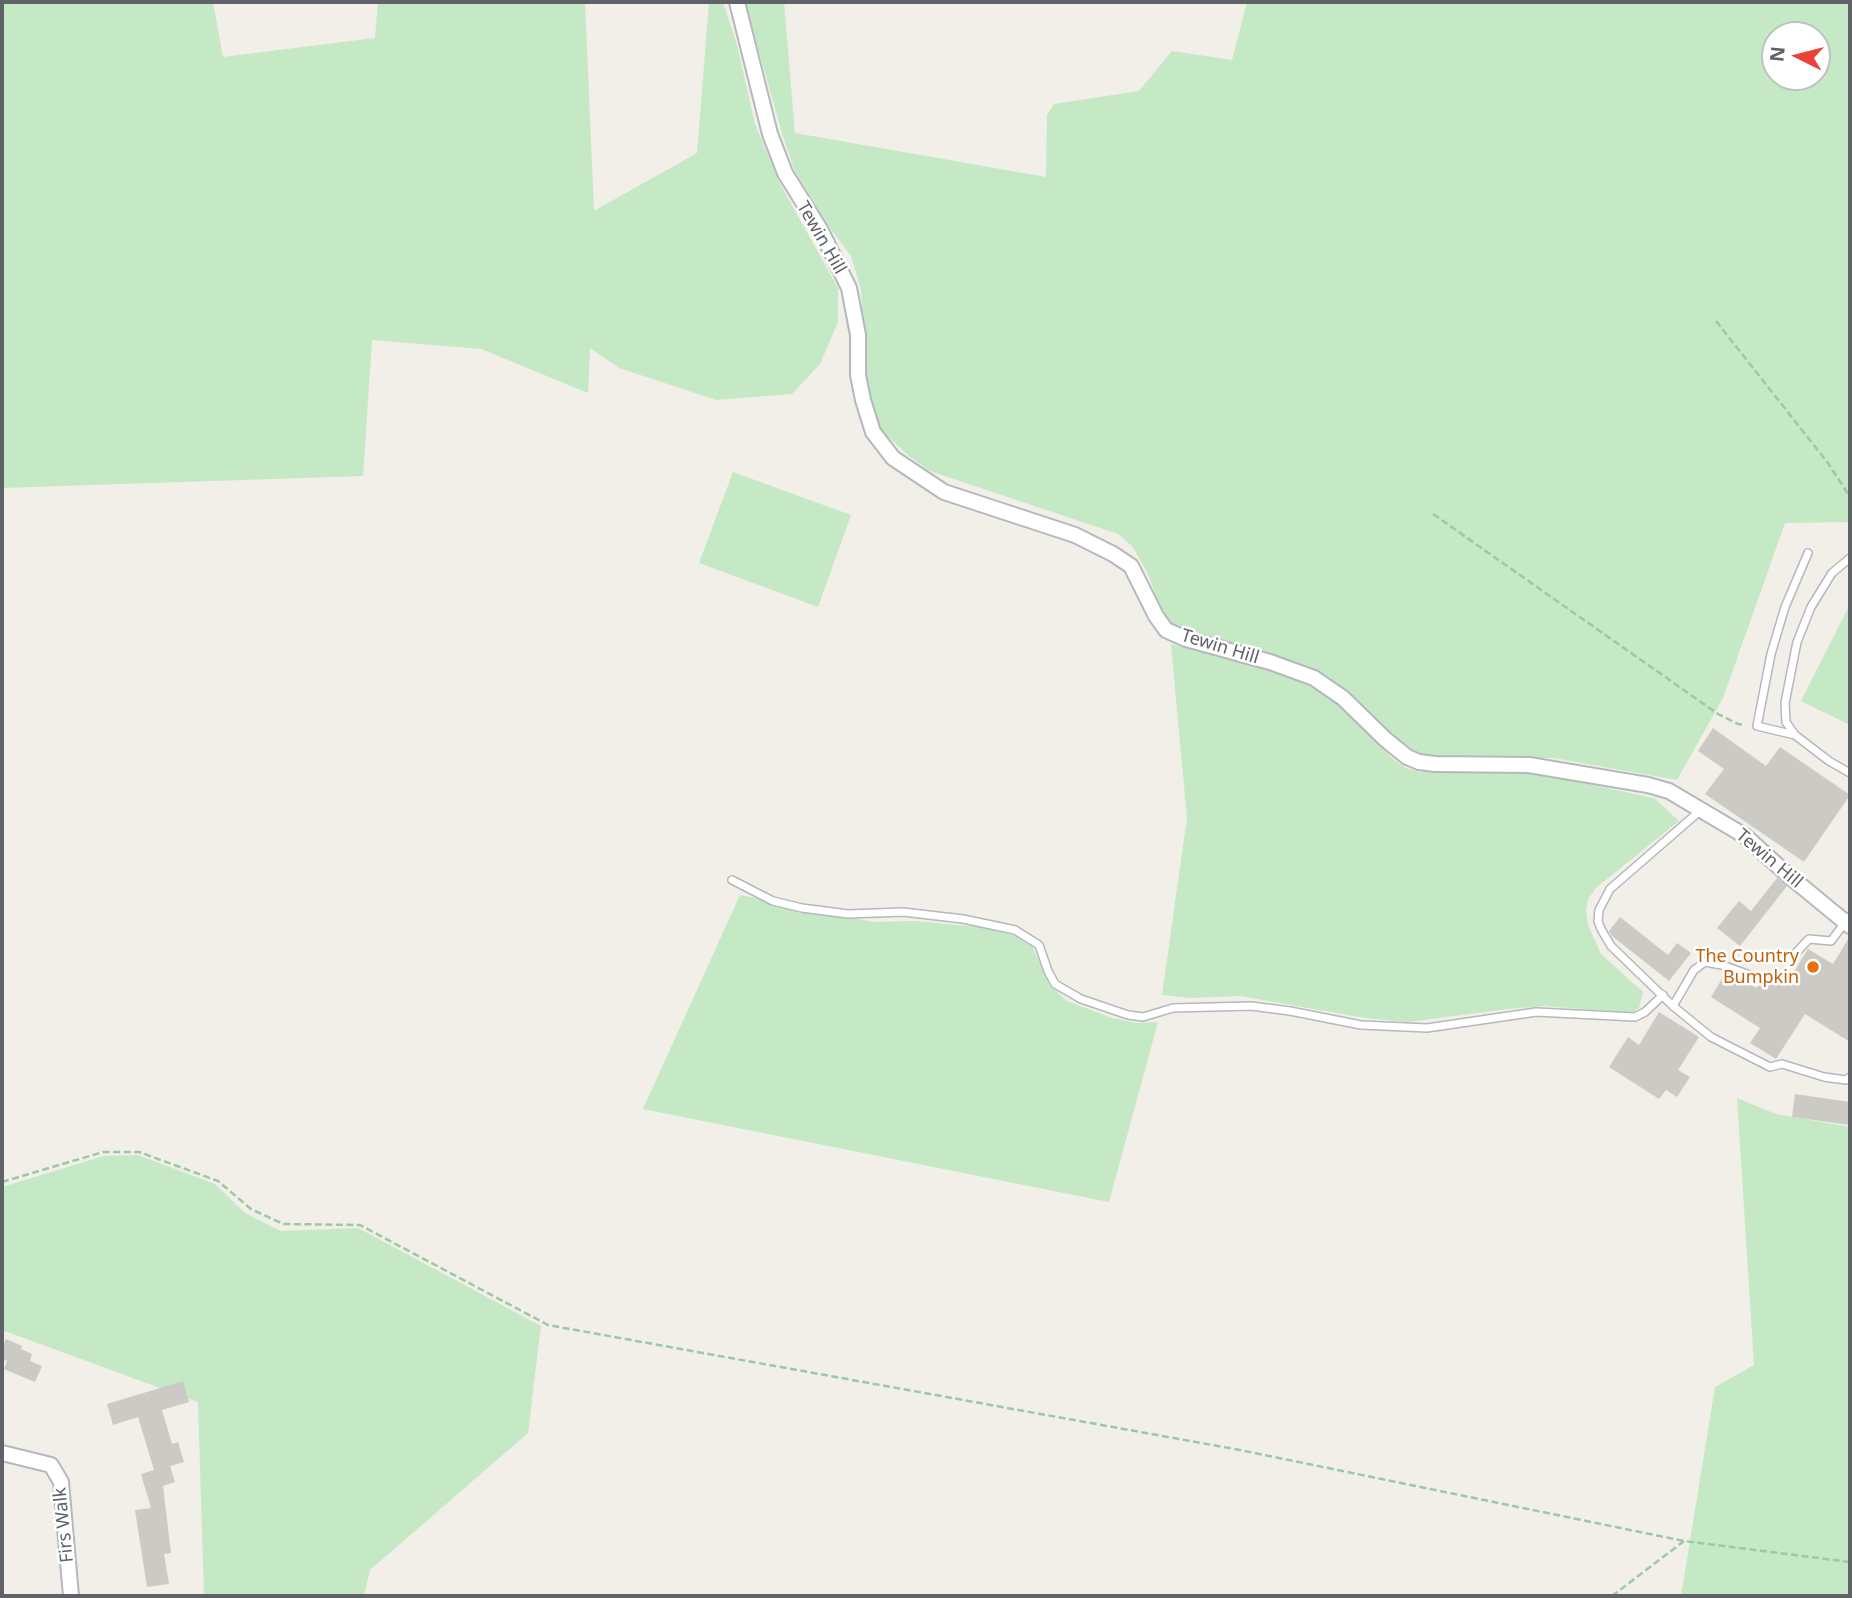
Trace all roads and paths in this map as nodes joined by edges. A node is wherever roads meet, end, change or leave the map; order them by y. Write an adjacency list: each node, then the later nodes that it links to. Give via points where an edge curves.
1 (737, 2): 10 (street, Tewin Hill, via 785,173 849,288 863,400 873,432 893,458 944,492 1075,535 1113,554 1131,566 1166,630 1314,678 1343,698 1407,757 1435,764 1529,765 1648,785)
2 (1716, 321): 3 (path)
3 (1850, 497)
4 (1433, 514): 7 (path, via 1718,713 1738,724)
5 (1808, 553): 7 (lane, via 1771,654)
6 (1850, 558): 8 (lane, via 1832,573 1797,642 1785,703 1786,722)
7 (1757, 726): 8 (lane)
8 (1795, 735): 9 (lane)
9 (1850, 773)
10 (1702, 809): 12 (street, Tewin Hill, via 1745,836); 15 (lane, via 1610,889 1600,910 1598,920 1611,946)
11 (732, 880): 15 (lane, via 773,901 802,908 848,914 903,912 1015,930 1039,945 1055,984 1081,999 1143,1017 1173,1008 1251,1006 1361,1025 1427,1028 1536,1012 1635,1017)
12 (1848, 922): 13 (lane, via 1831,941 1809,939)
13 (1790, 959)
14 (1758, 978): 16 (lane, via 1705,962)
15 (1662, 995): 16 (lane)
16 (1673, 1006): 17 (lane, via 1711,1037 1770,1067 1782,1064 1824,1077)
17 (1850, 1077)
18 (2, 1182): 20 (path, via 103,1152 139,1152 218,1181 251,1209 283,1224 360,1224 548,1325 1240,1450)
19 (2, 1453): 22 (street, Firs Walk, via 51,1465 61,1482)
20 (1684, 1541): 21 (path); 23 (path)
21 (1850, 1562)
22 (71, 1596)
23 (1612, 1596)

